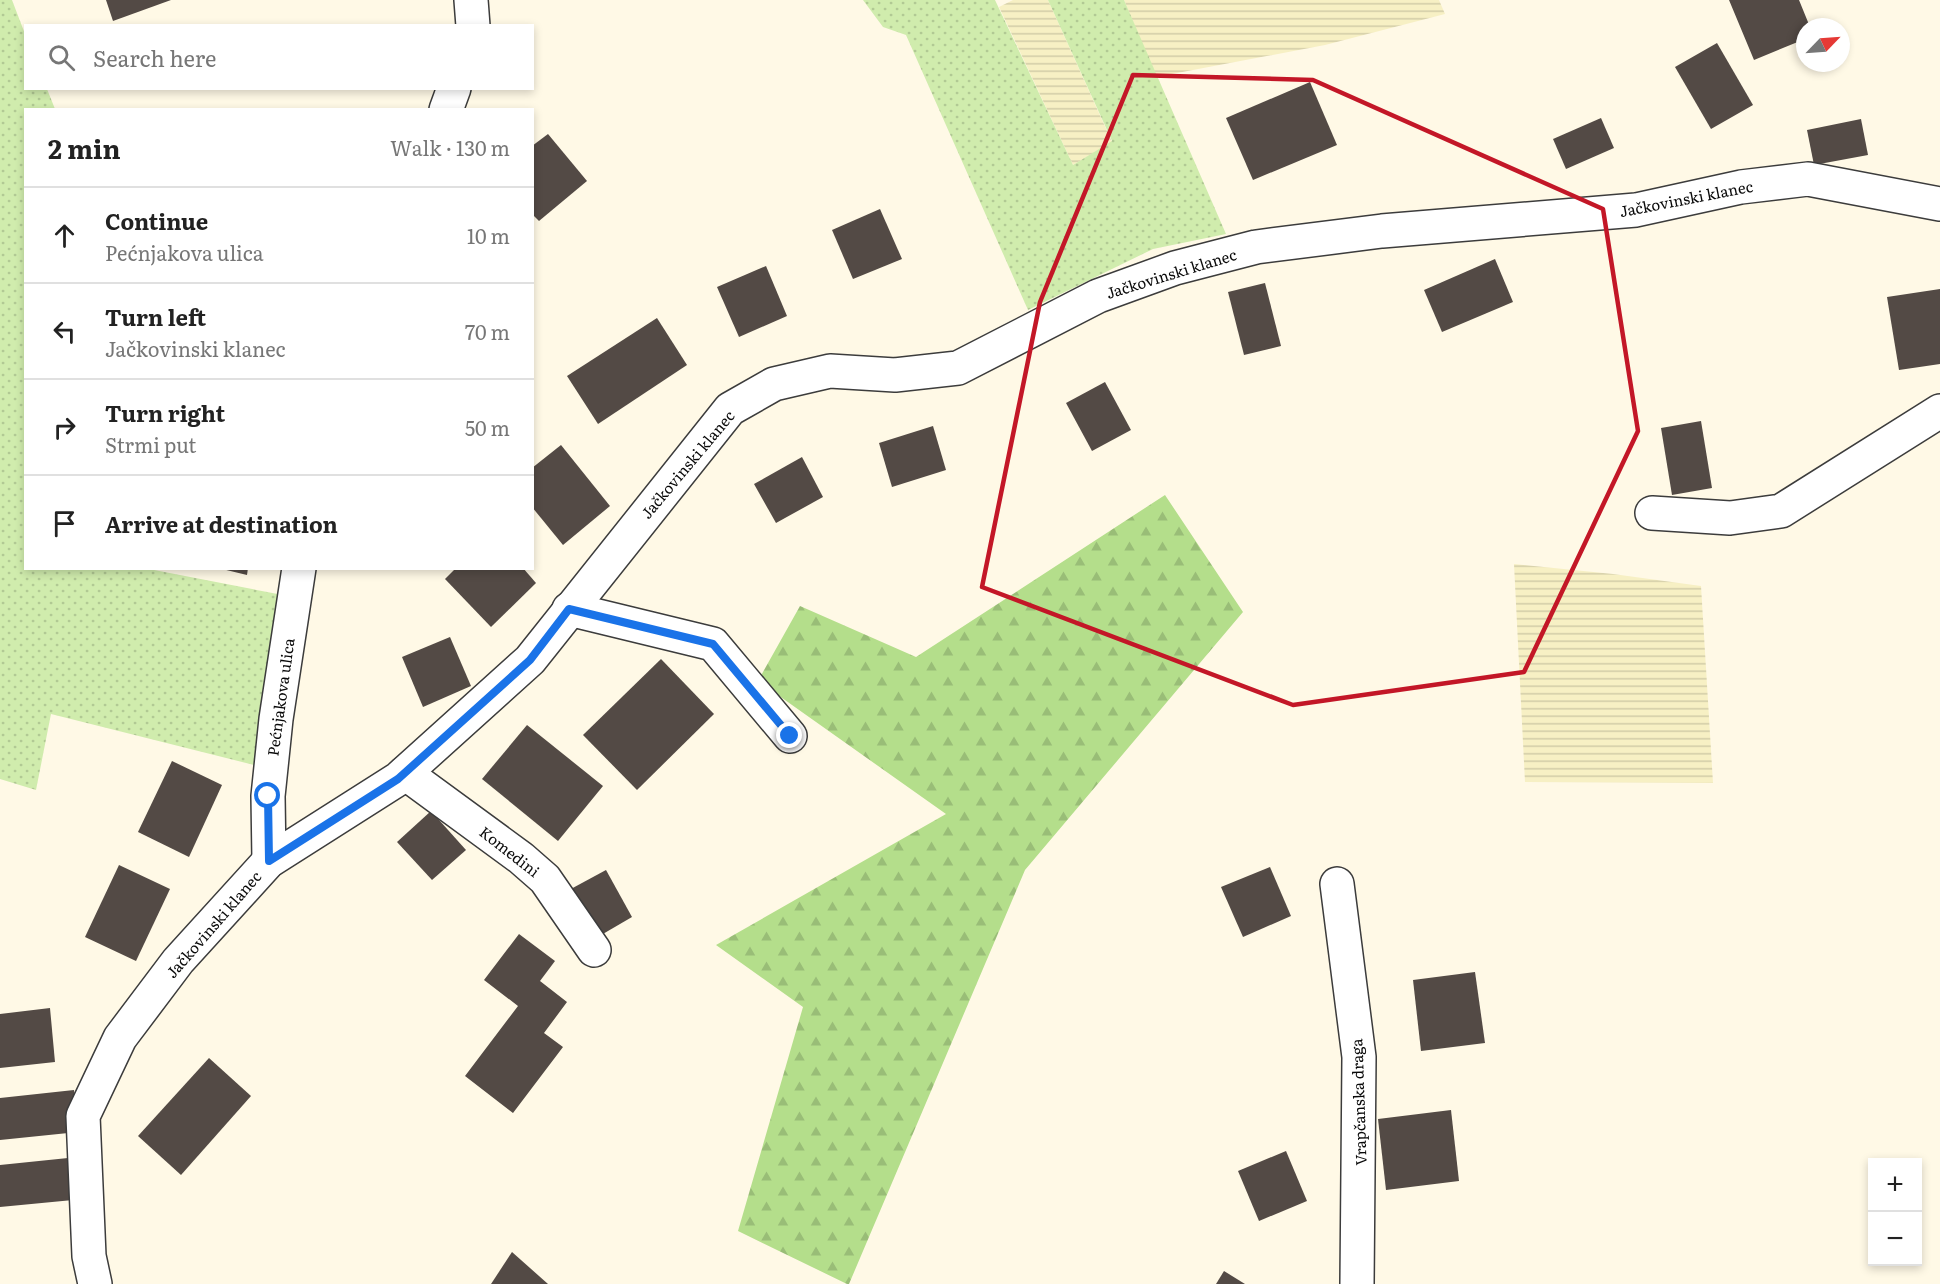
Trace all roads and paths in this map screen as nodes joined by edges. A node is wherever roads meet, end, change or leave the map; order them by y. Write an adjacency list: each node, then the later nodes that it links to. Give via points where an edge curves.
1 (471, 0): 2 (street)
2 (473, 24)
3 (453, 90): 4 (street)
4 (447, 108)
5 (1940, 204): 9 (street, Jačkovinski klanec, via 1808,178 1740,187 1636,210 1382,231 1256,247 1175,268 1098,296 958,368 895,375 830,371 774,384 730,410)
6 (1940, 411): 7 (street, via 1781,511 1730,518)
7 (1652, 513)
8 (299, 570): 12 (street, Pećnjakova ulica, via 268,796)
9 (569, 609): 10 (street, via 713,644); 11 (street, Jačkovinski klanec, via 530,660)
10 (790, 736)
11 (405, 773): 12 (street, Jačkovinski klanec); 14 (street, Komedini, via 545,879)
12 (269, 861): 15 (street, Jačkovinski klanec, via 178,961 120,1038 83,1116 89,1256)
13 (1337, 884): 16 (street, Vrapčanska draga, via 1359,1057)
14 (594, 950)
15 (95, 1284)
16 (1358, 1284)

